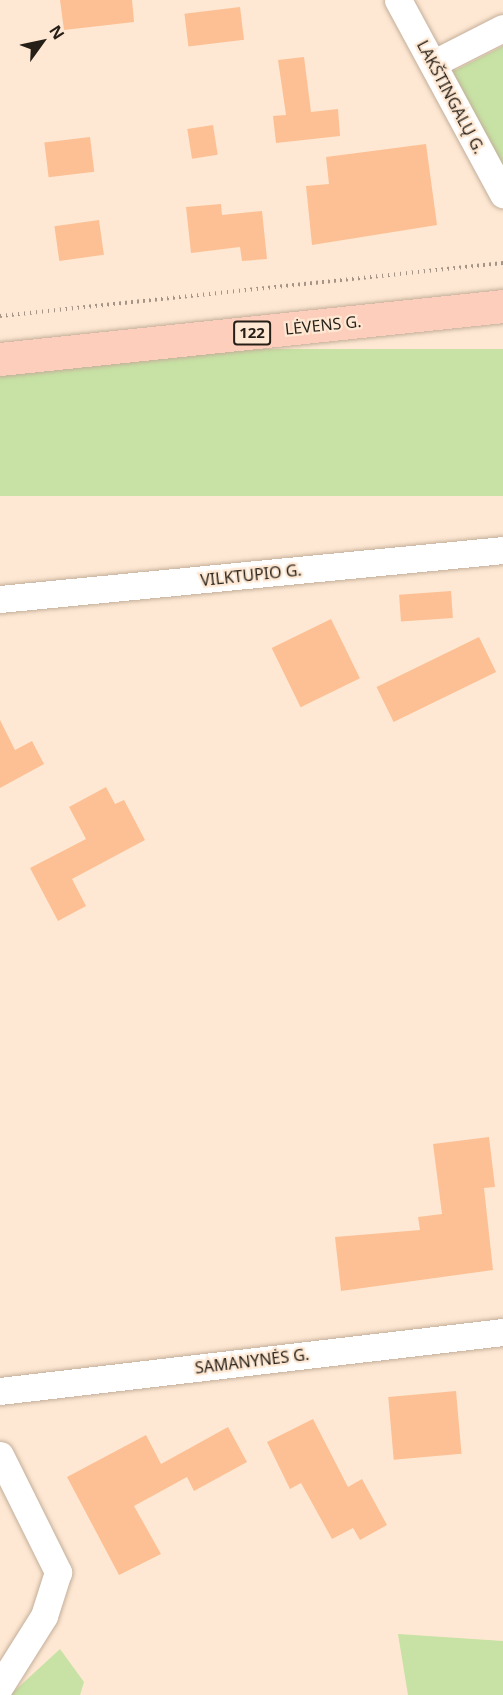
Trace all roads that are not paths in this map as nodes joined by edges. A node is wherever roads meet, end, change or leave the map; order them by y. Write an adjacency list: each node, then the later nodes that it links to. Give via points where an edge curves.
1 (398, 0): 3 (street, LAKŠTINGALŲ G.)
2 (503, 28): 3 (street)
3 (434, 63): 4 (street, LAKŠTINGALŲ G.)
4 (503, 194)
5 (503, 306): 6 (main road, LĖVENS G. / 122)
6 (0, 359)
7 (503, 550): 8 (street, VILKTUPIO G.)
8 (0, 599)
9 (503, 1332): 10 (street, SAMANYNĖS G.)
10 (0, 1391)
11 (0, 1455): 12 (street, via 58,1572 44,1616)
12 (0, 1686)

